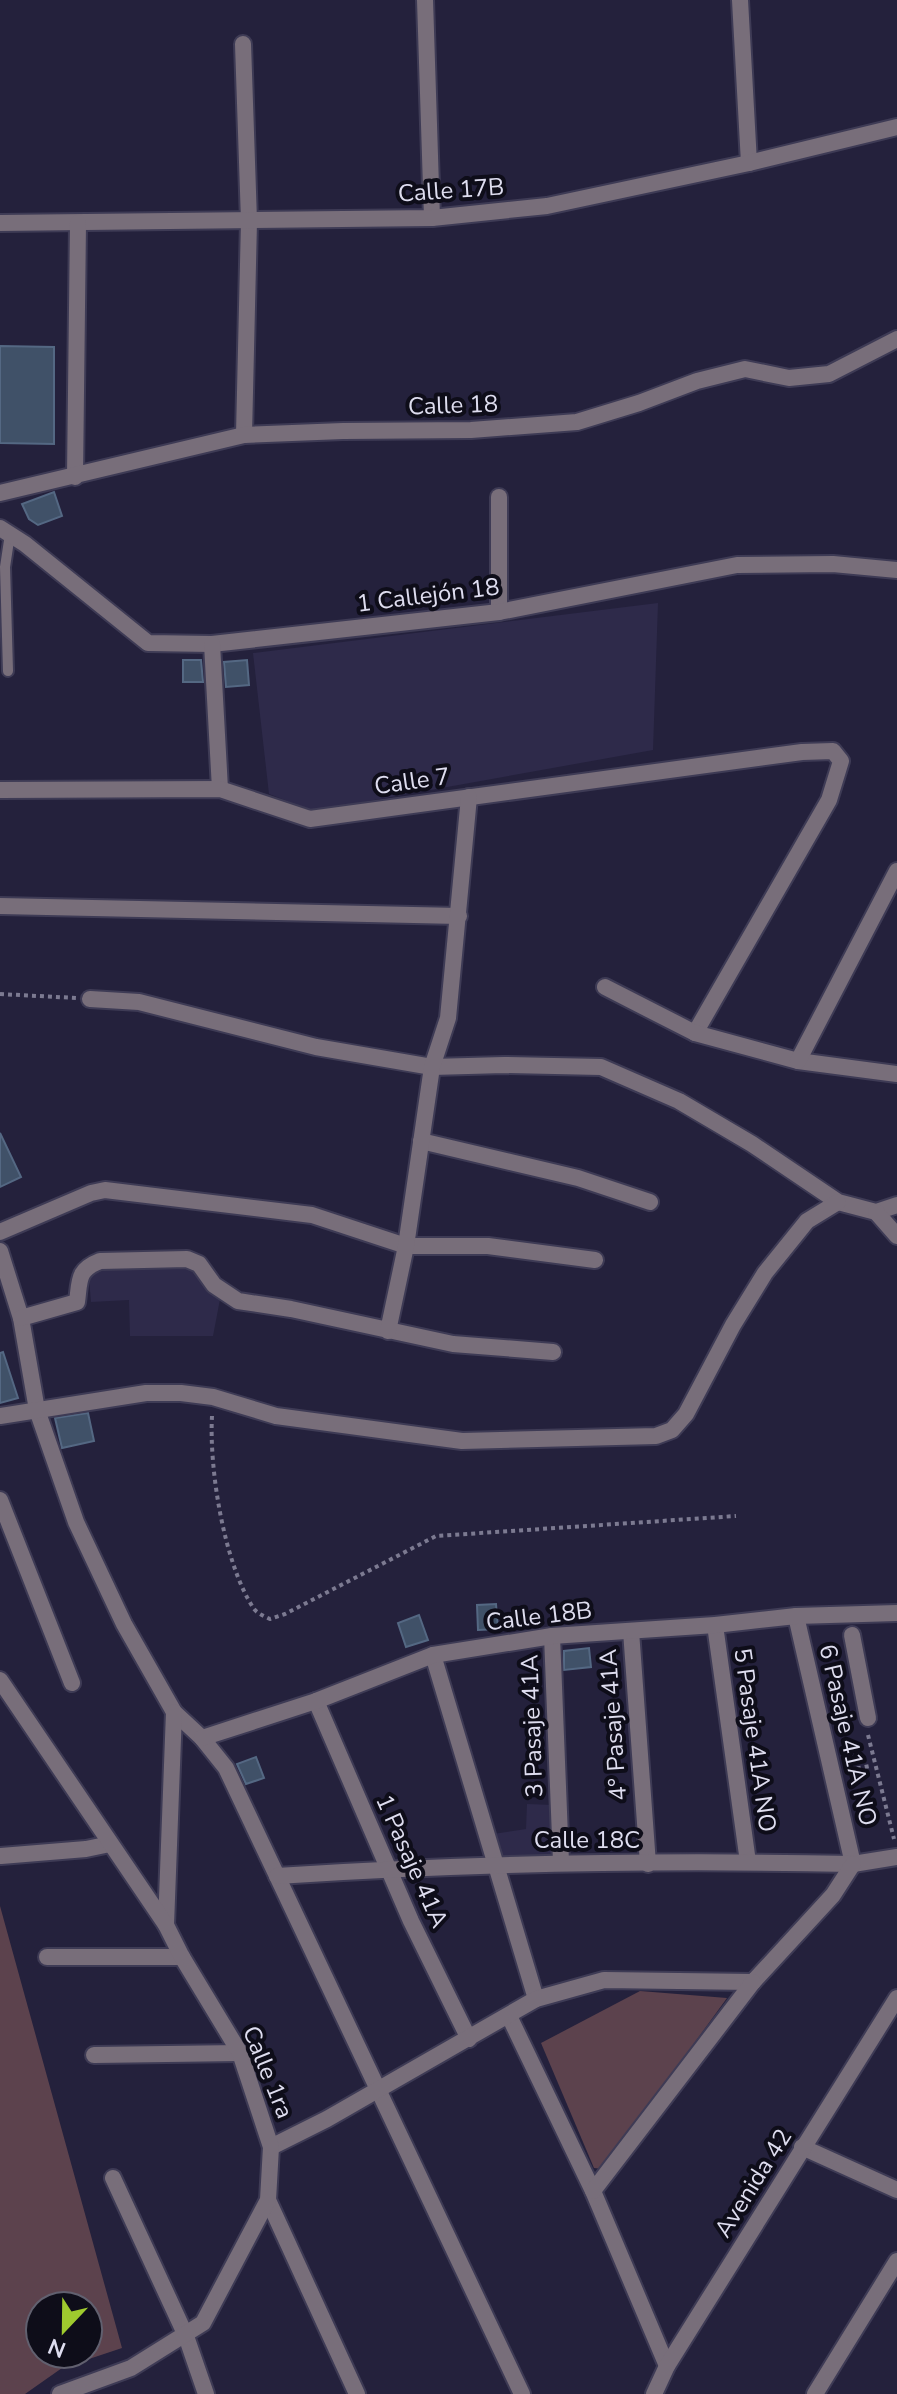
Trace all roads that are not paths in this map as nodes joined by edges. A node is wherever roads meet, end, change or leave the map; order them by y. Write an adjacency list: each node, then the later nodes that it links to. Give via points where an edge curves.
1 (425, 0): 6 (street)
2 (740, 0): 5 (street)
3 (243, 44): 7 (street)
4 (897, 127): 5 (street, Calle 17B)
5 (749, 163): 6 (street, Calle 17B, via 547,206)
6 (432, 218): 7 (street, Calle 17B)
7 (249, 221): 9 (street, Calle 17B); 11 (street)
8 (0, 223): 9 (street, Calle 17B)
9 (78, 223): 12 (street)
10 (897, 339): 11 (street, Calle 18, via 829,374 789,378 745,369 577,422)
11 (244, 435): 12 (street, Calle 18)
12 (75, 477): 13 (street, Calle 18)
13 (0, 493)
14 (499, 497): 17 (street)
15 (5, 531): 18 (street, 1 Callejón 18, via 148,643); 19 (lane)
16 (897, 570): 17 (street, 1 Callejón 18, via 737,565)
17 (499, 612): 18 (street, 1 Callejón 18)
18 (212, 644): 20 (street)
19 (8, 671)
20 (220, 789): 21 (street, Calle 7); 22 (street, Calle 7, via 310,819)
21 (0, 790)
22 (469, 797): 25 (street); 28 (street, Calle 7, via 833,751 841,761 829,800)
23 (897, 871): 29 (street)
24 (0, 906): 25 (street)
25 (459, 916): 30 (street, via 448,1018)
26 (605, 987): 28 (street)
27 (90, 999): 30 (street, via 139,1002 316,1047)
28 (695, 1033): 29 (street)
29 (798, 1061): 31 (street)
30 (432, 1067): 32 (street); 34 (street, via 601,1067 679,1101)
31 (897, 1074)
32 (421, 1141): 33 (street, via 578,1178); 39 (street)
33 (650, 1202)
34 (838, 1202): 36 (street); 45 (street, via 807,1221 765,1273 686,1414 672,1430 656,1436 462,1441 276,1416 181,1393 146,1393)
35 (897, 1205): 36 (street)
36 (876, 1212): 38 (street)
37 (0, 1232): 39 (street, via 105,1190 312,1215)
38 (897, 1236)
39 (406, 1246): 41 (street, via 488,1246); 43 (street)
40 (0, 1251): 42 (street)
41 (595, 1260)
42 (21, 1318): 43 (street, via 77,1302 80,1275 100,1261 187,1259 238,1301); 45 (street)
43 (388, 1331): 44 (street, via 453,1344)
44 (553, 1352)
45 (37, 1410): 46 (street); 58 (street, via 76,1522 124,1624)
46 (0, 1416)
47 (0, 1500): 56 (street)
48 (897, 1613): 49 (street, Calle 18B)
49 (796, 1616): 50 (street, Calle 18B); 67 (street, 6 Pasaje 41A NO)
50 (715, 1625): 51 (street, Calle 18B); 65 (street, 5 Pasaje 41A NO)
51 (631, 1631): 53 (street, Calle 18B); 66 (street, 4° Pasaje 41A)
52 (852, 1635): 59 (street)
53 (552, 1636): 54 (street, Calle 18B); 64 (street, 3 Pasaje 41A)
54 (433, 1655): 57 (street, Calle 18B); 68 (street)
55 (0, 1680): 61 (street, Calle 1ra)
56 (72, 1683)
57 (316, 1701): 60 (street, Calle 18B); 69 (street, 1 Pasaje 41A)
58 (174, 1712): 60 (street); 71 (street)
59 (868, 1718)
60 (202, 1738): 70 (street, via 226,1768)
61 (110, 1844): 62 (street); 71 (street, Calle 1ra)
62 (1, 1856)
63 (897, 1857): 67 (street, Calle 18C)
64 (561, 1862): 66 (street, Calle 18C); 68 (street, Calle 18C)
65 (748, 1862): 66 (street, Calle 18C); 67 (street, Calle 18C)
66 (648, 1864)
67 (853, 1864): 74 (street, via 806,1927)
68 (494, 1865): 69 (street, Calle 18C); 76 (street)
69 (388, 1868): 70 (street, Calle 18C); 78 (street, 1 Pasaje 41A)
70 (277, 1876): 81 (street)
71 (166, 1925): 73 (street, Calle 1ra)
72 (47, 1957): 73 (street)
73 (182, 1957): 79 (street, Calle 1ra)
74 (753, 1982): 76 (street, via 604,1980); 86 (street)
75 (897, 1998): 83 (street, Avenida 42)
76 (536, 1999): 77 (street)
77 (509, 2016): 78 (street); 86 (street)
78 (469, 2039): 81 (street)
79 (240, 2053): 80 (street); 82 (street, Calle 1ra)
80 (94, 2055)
81 (377, 2088): 82 (street); 94 (street)
82 (271, 2147): 87 (street, Calle 1ra)
83 (802, 2147): 85 (street); 90 (street, Avenida 42)
84 (113, 2178): 89 (street)
85 (897, 2190)
86 (593, 2191): 90 (street)
87 (268, 2200): 89 (street, Calle 1ra, via 203,2323); 93 (street)
88 (897, 2261): 96 (street)
89 (186, 2336): 91 (street, Calle 1ra, via 131,2368); 92 (street)
90 (667, 2366): 95 (street, Avenida 42)
91 (60, 2394)
92 (206, 2394)
93 (357, 2394)
94 (522, 2394)
95 (654, 2394)
96 (815, 2394)

